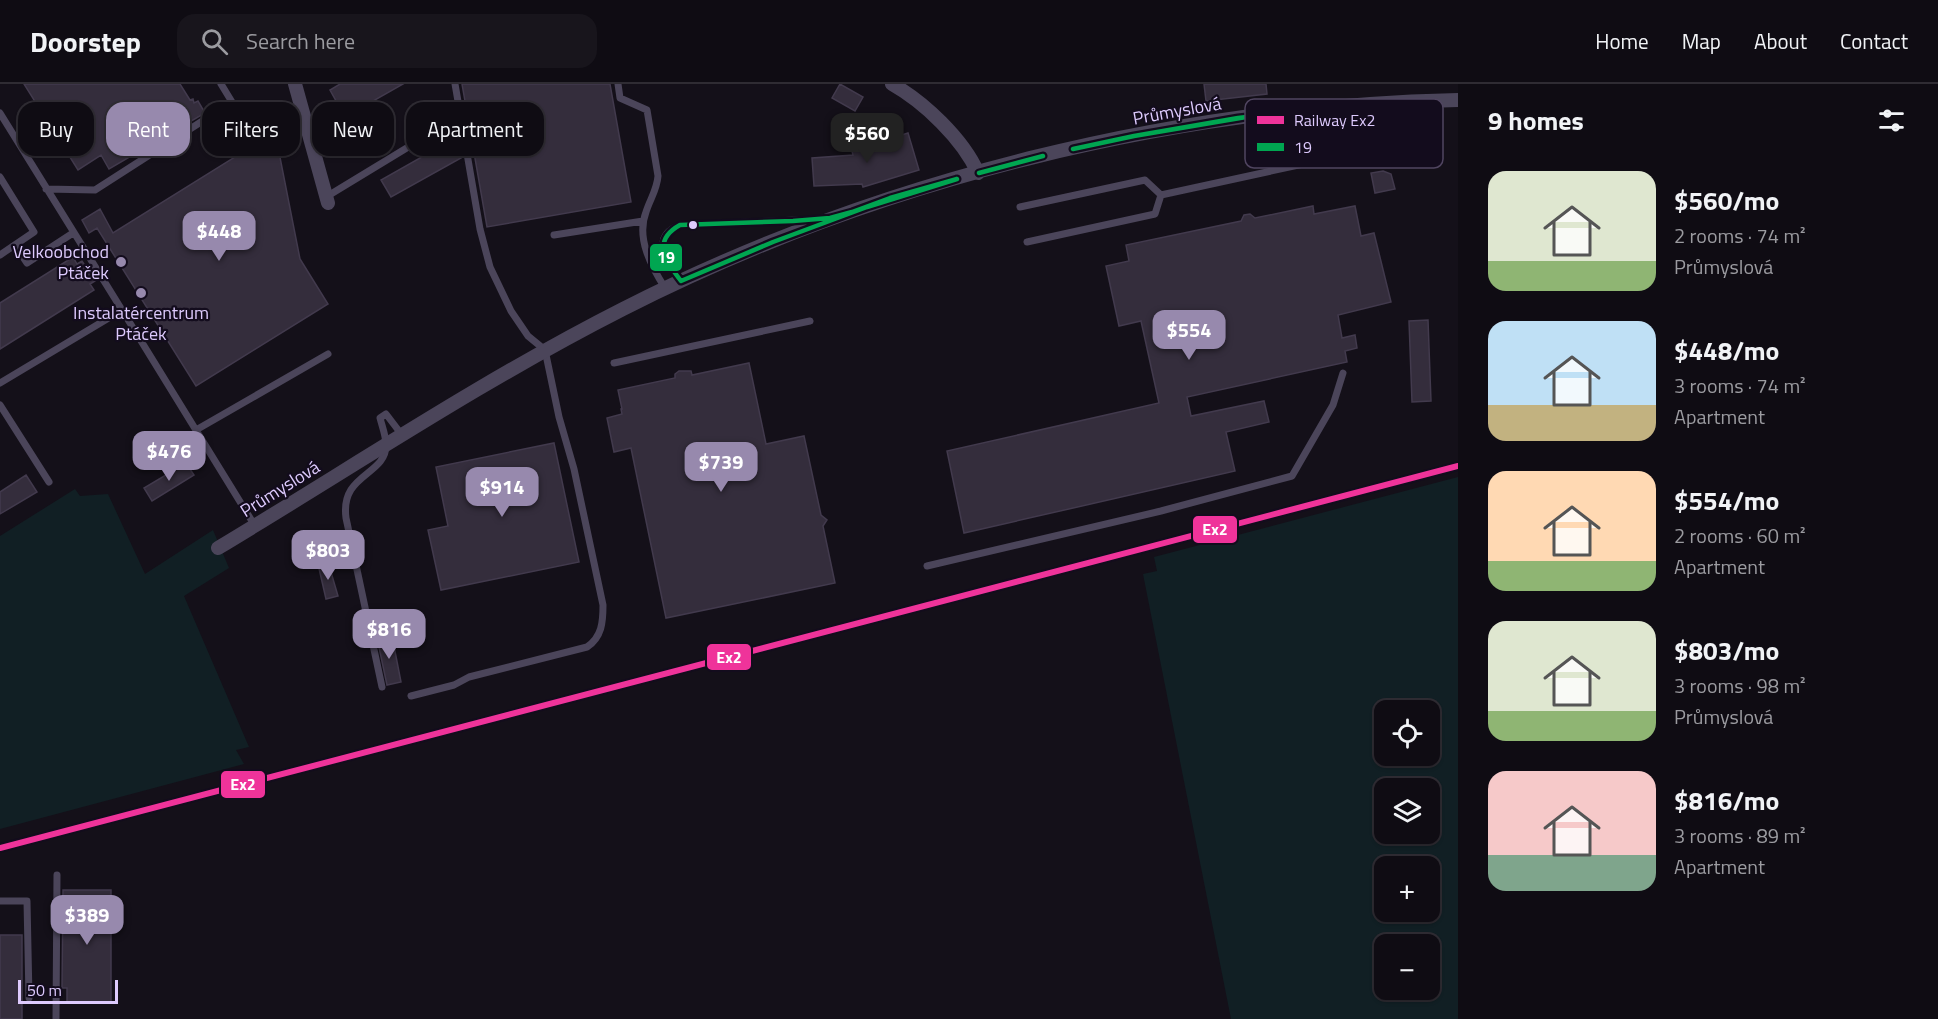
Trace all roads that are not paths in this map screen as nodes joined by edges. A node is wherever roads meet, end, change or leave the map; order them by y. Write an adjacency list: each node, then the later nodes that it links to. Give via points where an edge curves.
1 (221, 84): 14 (lane, via 232,102 95,190)
2 (296, 84): 16 (street)
3 (454, 84): 29 (lane, via 490,267 516,319)
4 (618, 84): 19 (lane, via 620,98 647,110 656,154 657,186)
5 (892, 84): 12 (street, via 939,122 965,150)
6 (1458, 100): 7 (street, Průmyslová)
7 (1443, 101)
8 (0, 113): 14 (lane)
9 (1245, 118): 12 (street, Průmyslová, via 1102,143)
10 (406, 149): 16 (lane)
11 (1285, 168): 15 (lane)
12 (978, 173): 18 (street, Průmyslová)
13 (0, 177): 23 (lane, via 34,232)
14 (46, 189): 20 (lane)
15 (1161, 195): 17 (lane, via 1145,180); 22 (lane, via 1155,214)
16 (327, 200)
17 (1020, 207)
18 (833, 218): 25 (street, Průmyslová); 25 (lane, via 680,225 670,229 663,247 668,265)
19 (643, 221): 21 (lane); 26 (lane, via 647,255)
20 (73, 233): 23 (lane, via 27,262); 27 (lane)
21 (554, 235)
22 (1027, 242)
23 (15, 245): 24 (lane)
24 (0, 255)
25 (681, 281): 26 (street, Průmyslová)
26 (665, 288): 29 (street, Průmyslová)
27 (122, 310): 33 (lane); 35 (lane)
28 (810, 321): 31 (lane)
29 (545, 350): 36 (street, Průmyslová); 43 (lane, via 603,604 598,637 586,647)
30 (328, 354): 35 (lane)
31 (614, 363)
32 (1343, 373): 41 (lane, via 1332,405 1292,476)
33 (0, 383)
34 (0, 405): 38 (lane)
35 (196, 430): 39 (lane)
36 (402, 435): 37 (street, Průmyslová); 37 (lane, via 386,414 380,418)
37 (386, 445): 39 (street, Průmyslová); 42 (lane, via 382,460 354,484 345,506)
38 (49, 482)
39 (255, 525): 40 (street, Průmyslová)
40 (218, 548)
41 (927, 567)
42 (382, 687)
43 (411, 696)
44 (57, 875): 47 (lane)
45 (0, 901): 46 (lane, via 27,901)
46 (28, 998)
47 (56, 1019)

